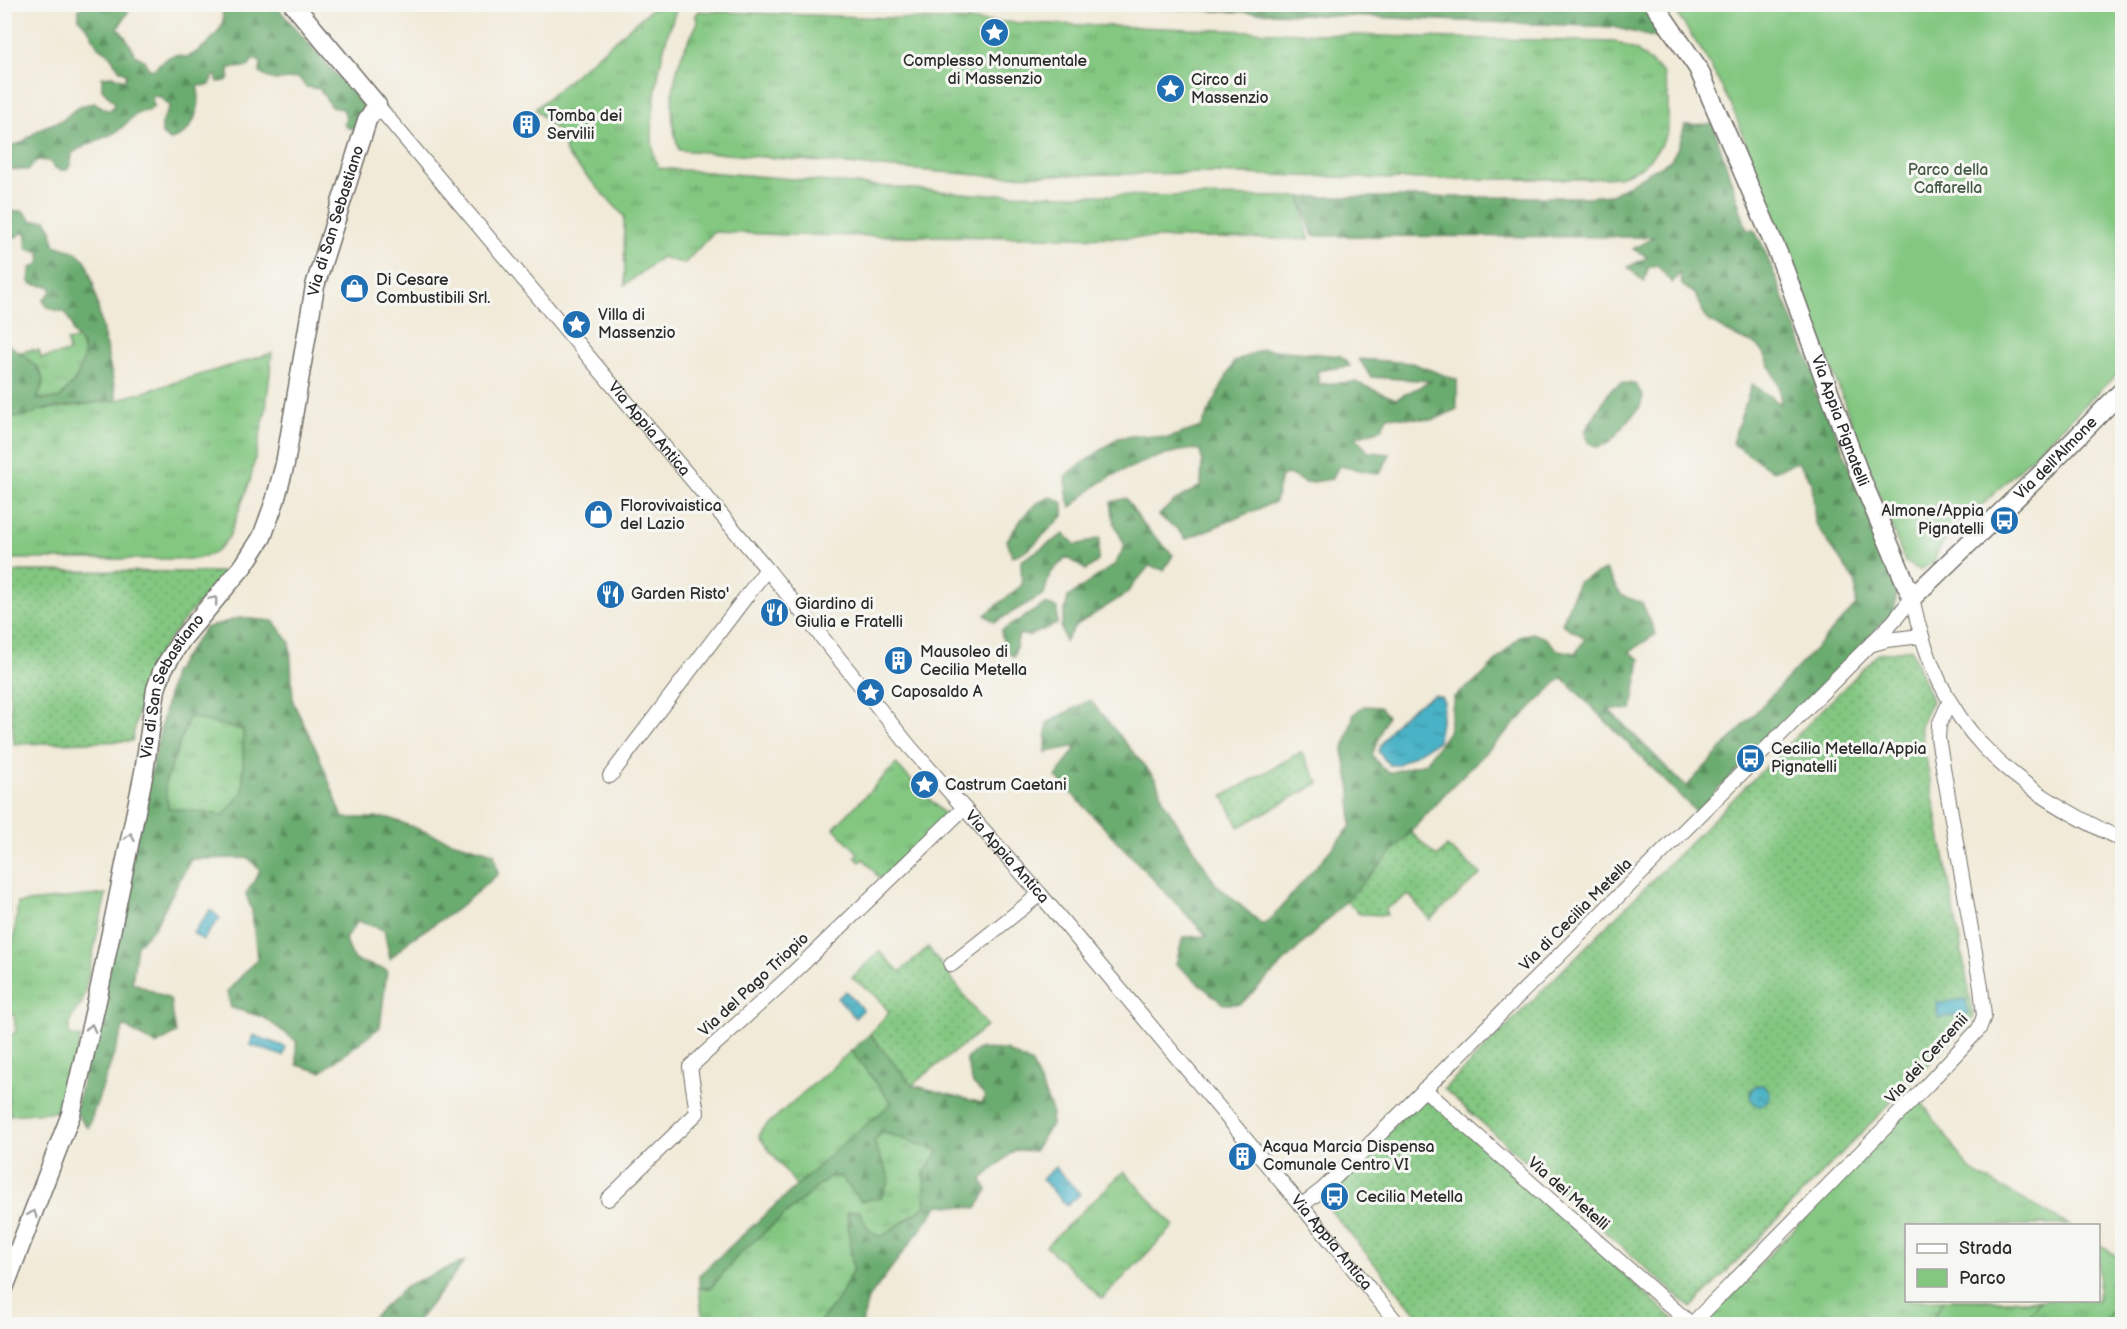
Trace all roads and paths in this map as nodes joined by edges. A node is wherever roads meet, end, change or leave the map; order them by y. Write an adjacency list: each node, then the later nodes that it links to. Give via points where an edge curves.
1 (293, 4): 3 (main road, Via Appia Antica)
2 (1654, 4): 6 (main road, Via Appia Pignatelli, via 1698,68 1781,260 1860,476)
3 (377, 105): 5 (street, Via Appia Antica); 18 (main road, Via di San Sebastiano, one-way to 3, via 71,1114 144,772 156,689 163,669 182,639 244,565 262,537 285,464 315,286 367,120)
4 (2122, 391): 6 (main road, Via dell'Almone)
5 (767, 569): 10 (street); 11 (street, Via Appia Antica)
6 (1912, 598): 7 (street, Via Appia Pignatelli); 8 (street, Via di Cecilia Metella)
7 (1921, 636): 8 (street); 9 (street, Via Appia Pignatelli)
8 (1871, 645): 15 (street, Via di Cecilia Metella)
9 (1950, 703): 12 (street, Via Appia Pignatelli, via 1978,741 2010,773); 20 (street, Via dei Cercenii, via 1939,725 1938,738 1981,987 1983,1022 1928,1084)
10 (610, 776)
11 (964, 808): 13 (street, Via Appia Antica); 16 (street, Via del Pago Triopio, via 690,1067 697,1113)
12 (2122, 840)
13 (1040, 894): 14 (street); 17 (street, Via Appia Antica)
14 (951, 965)
15 (1424, 1089): 17 (street, Via di Cecilia Metella, via 1349,1165); 20 (street, Via dei Metelli)
16 (608, 1199)
17 (1301, 1206): 19 (street, Via Appia Antica)
18 (4, 1288)
19 (1398, 1324)
20 (1691, 1324)

